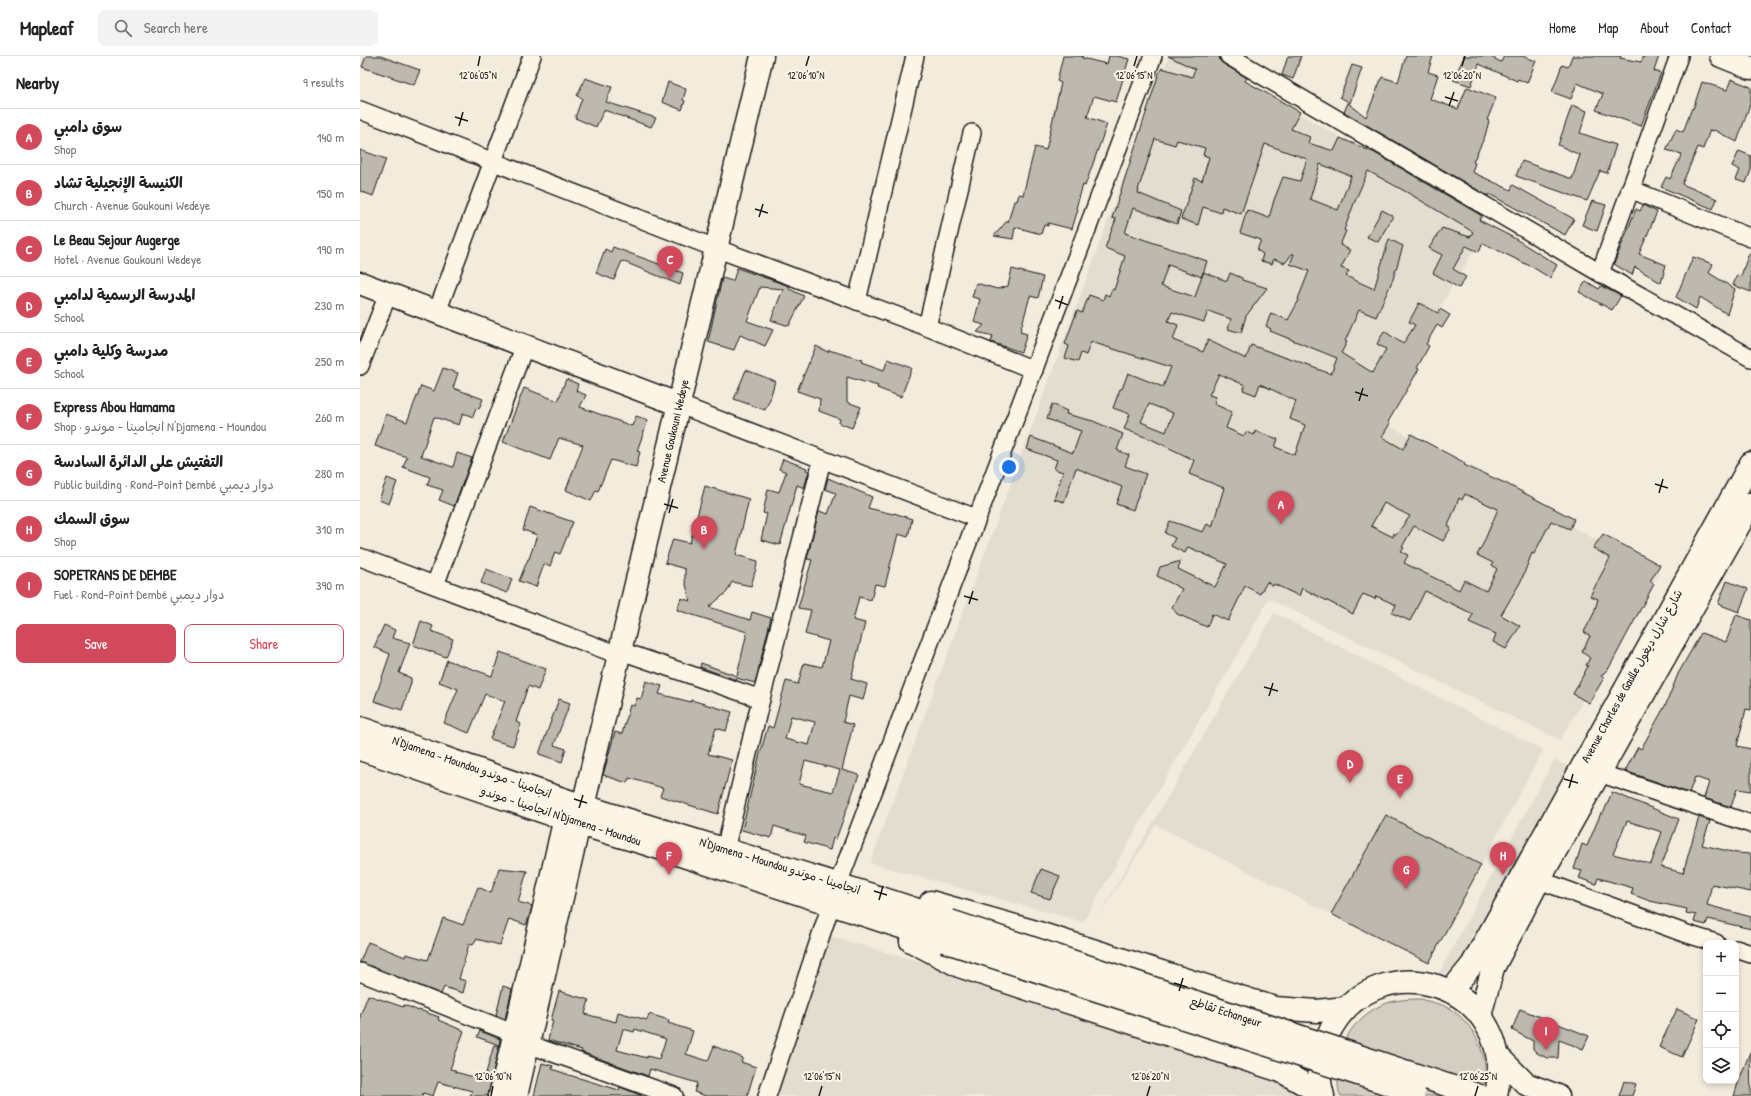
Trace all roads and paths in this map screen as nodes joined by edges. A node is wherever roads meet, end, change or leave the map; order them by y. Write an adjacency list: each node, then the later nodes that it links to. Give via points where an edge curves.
1 (532, 56): 12 (street)
2 (750, 56): 15 (main road, Avenue Goukouni Wedeye)
3 (762, 56): 15 (main road, Avenue Goukouni Wedeye)
4 (915, 56): 19 (street)
5 (1152, 56): 25 (street)
6 (1229, 56): 16 (street)
7 (1679, 56): 13 (street)
8 (1720, 56): 9 (main road)
9 (1751, 68)
10 (360, 110): 12 (street)
11 (972, 133): 21 (street)
12 (492, 161): 15 (street); 20 (street)
13 (1630, 189): 14 (street); 16 (street)
14 (1751, 238)
15 (711, 246): 19 (street); 26 (main road, Avenue Goukouni Wedeye)
16 (1600, 273): 23 (street)
17 (360, 283): 18 (main road)
18 (388, 294): 20 (main road); 24 (street)
19 (857, 301): 21 (street)
20 (437, 312): 22 (main road)
21 (927, 327): 25 (street)
22 (525, 345): 26 (main road); 32 (street)
23 (1751, 358)
24 (360, 366)
25 (1034, 370): 30 (street)
26 (674, 403): 27 (street); 34 (main road, Avenue Goukouni Wedeye)
27 (822, 460): 30 (street); 35 (street)
28 (1751, 463): 33 (main road, Avenue Charles de Gaulle شارع شارل ديغول)
29 (1751, 504): 33 (main road, Avenue Charles de Gaulle شارع شارل ديغول)
30 (976, 518): 44 (street)
31 (360, 557): 32 (street)
32 (435, 585): 34 (street)
33 (1666, 635): 38 (main road, Avenue Charles de Gaulle شارع شارل ديغول); 41 (main road, Avenue Charles de Gaulle شارع شارل ديغول)
34 (614, 651): 35 (street); 39 (main road, Avenue Goukouni Wedeye)
35 (761, 700): 42 (street)
36 (360, 728): 39 (main road, N'Djamena - Moundou انجامينا - موندو)
37 (360, 750): 39 (main road, انجامينا - موندو N'Djamena - Moundou)
38 (1599, 773): 40 (street); 41 (main road, Avenue Charles de Gaulle شارع شارل ديغول)
39 (574, 812): 42 (main road, N'Djamena - Moundou انجامينا - موندو); 46 (main road, انجامينا - موندو N'Djamena - Moundou, via 751,878); 56 (main road, Avenue Goukouni Wedeye)
40 (1751, 824)
41 (1551, 840): 43 (main road, Avenue Charles de Gaulle شارع شارل ديغول); 53 (main road, Avenue Charles de Gaulle شارع شارل ديغول, via 1472,965)
42 (725, 850): 44 (main road, N'Djamena - Moundou انجامينا - موندو)
43 (1538, 880): 49 (street); 55 (main road, Avenue Charles de Gaulle شارع شارل ديغول, via 1493,968)
44 (838, 884): 45 (main road, N'Djamena - Moundou انجامينا - موندو); 46 (street)
45 (865, 892): 48 (main road, N'Djamena - Moundou انجامينا - موندو); 54 (main road, via 911,896 944,905 1275,1008 1317,1011)
46 (832, 905): 47 (main road, انجامينا - موندو N'Djamena - Moundou); 62 (street)
47 (872, 918): 48 (main road, انجامينا - موندو N'Djamena - Moundou); 58 (main road, via 926,950 960,966 1280,1071)
48 (947, 931): 63 (main road, bridge); 64 (main road, تقاطع Echangeur, bridge)
49 (1706, 940)
50 (1739, 950): 51 (street)
51 (1751, 954)
52 (360, 972): 56 (street)
53 (1451, 991): 54 (main road, via 1424,982 1396,982 1369,991); 55 (main road, via 1467,1001)
54 (1346, 1008): 58 (main road, via 1333,1025 1324,1045 1320,1061)
55 (1480, 1015): 57 (main road, via 1489,1028)
56 (521, 1039): 59 (main road); 60 (main road); 61 (street)
57 (1499, 1057): 65 (main road, via 1500,1079); 66 (main road, via 1526,1084)
58 (1323, 1095)
59 (500, 1096)
60 (516, 1096)
61 (674, 1096)
62 (767, 1096)
63 (1427, 1096)
64 (1480, 1096)
65 (1496, 1096)
66 (1558, 1096)

